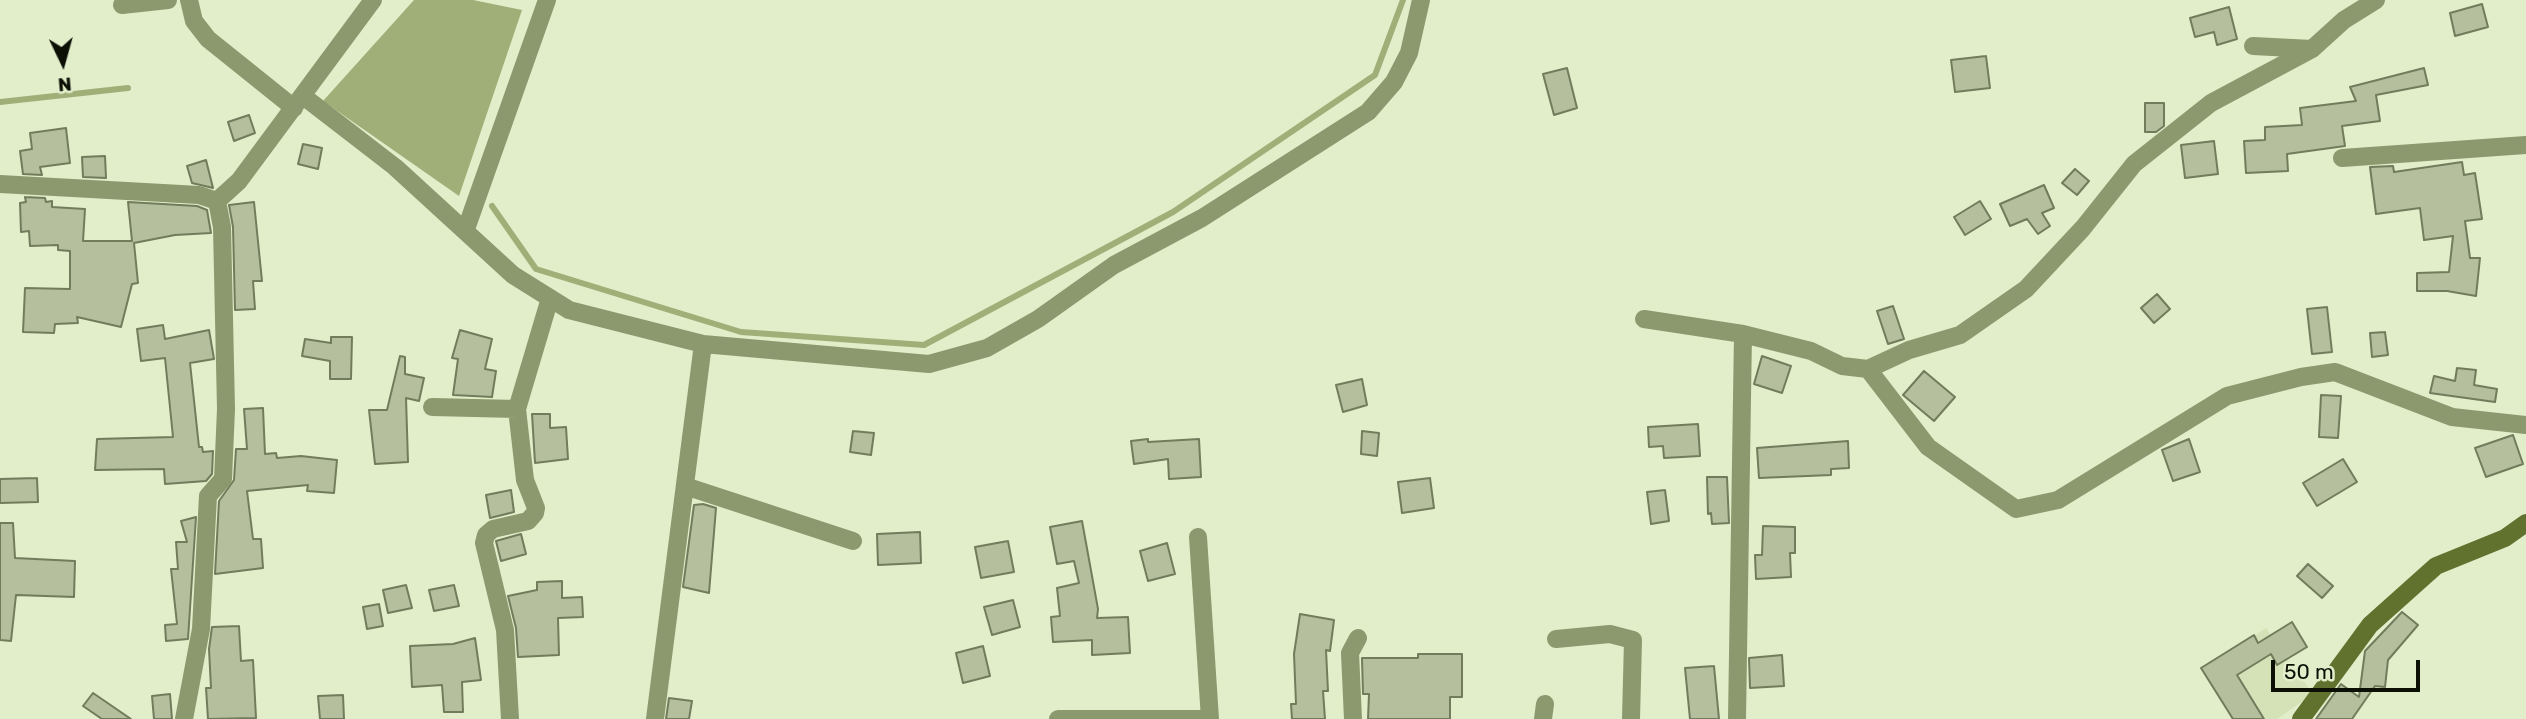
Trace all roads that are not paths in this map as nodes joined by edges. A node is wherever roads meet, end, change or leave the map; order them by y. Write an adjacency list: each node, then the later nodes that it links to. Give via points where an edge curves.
1 (168, 0): 7 (street)
2 (189, 0): 10 (street, via 194,21 208,39)
3 (373, 0): 10 (street)
4 (547, 0): 15 (street)
5 (1421, 0): 19 (street, via 1409,53 1394,82 1368,112 1202,218 1114,265 1038,319 987,348 929,364)
6 (2376, 0): 9 (street)
7 (122, 5)
8 (2253, 46): 9 (street)
9 (2312, 48): 20 (street, via 2211,103 2134,164 2026,289 1960,335 1909,350)
10 (298, 102): 14 (street, via 239,181); 15 (street, via 395,167)
11 (2526, 145): 12 (street)
12 (2342, 158)
13 (0, 184): 14 (street, via 199,195)
14 (217, 201): 30 (street, via 222,227 226,409 223,478 208,496 201,629)
15 (466, 229): 16 (street, via 513,275)
16 (551, 298): 19 (street, via 569,310); 22 (street)
17 (1644, 319): 18 (street)
18 (1742, 334): 20 (street, via 1811,351 1842,366); 39 (street)
19 (703, 344): 24 (street)
20 (1868, 369): 23 (street, via 1928,447 2017,509 2058,500 2227,396 2301,377 2335,372 2452,418)
21 (432, 407): 22 (street)
22 (517, 409): 31 (street, via 525,480 535,513 528,521 493,529 484,543 505,630)
23 (2526, 425)
24 (685, 486): 27 (street); 32 (street)
25 (2526, 523): 40 (street, via 2505,538 2436,566 2370,625)
26 (1198, 537): 36 (street)
27 (853, 541)
28 (1358, 638): 37 (street, via 1350,653)
29 (1556, 639): 38 (street, via 1610,634 1633,640)
30 (184, 719)
31 (510, 719)
32 (655, 719)
33 (1058, 719): 34 (street)
34 (1065, 719): 35 (street)
35 (1203, 719)
36 (1210, 719)
37 (1353, 719)
38 (1631, 719)
39 (1737, 719)
40 (2301, 719)

